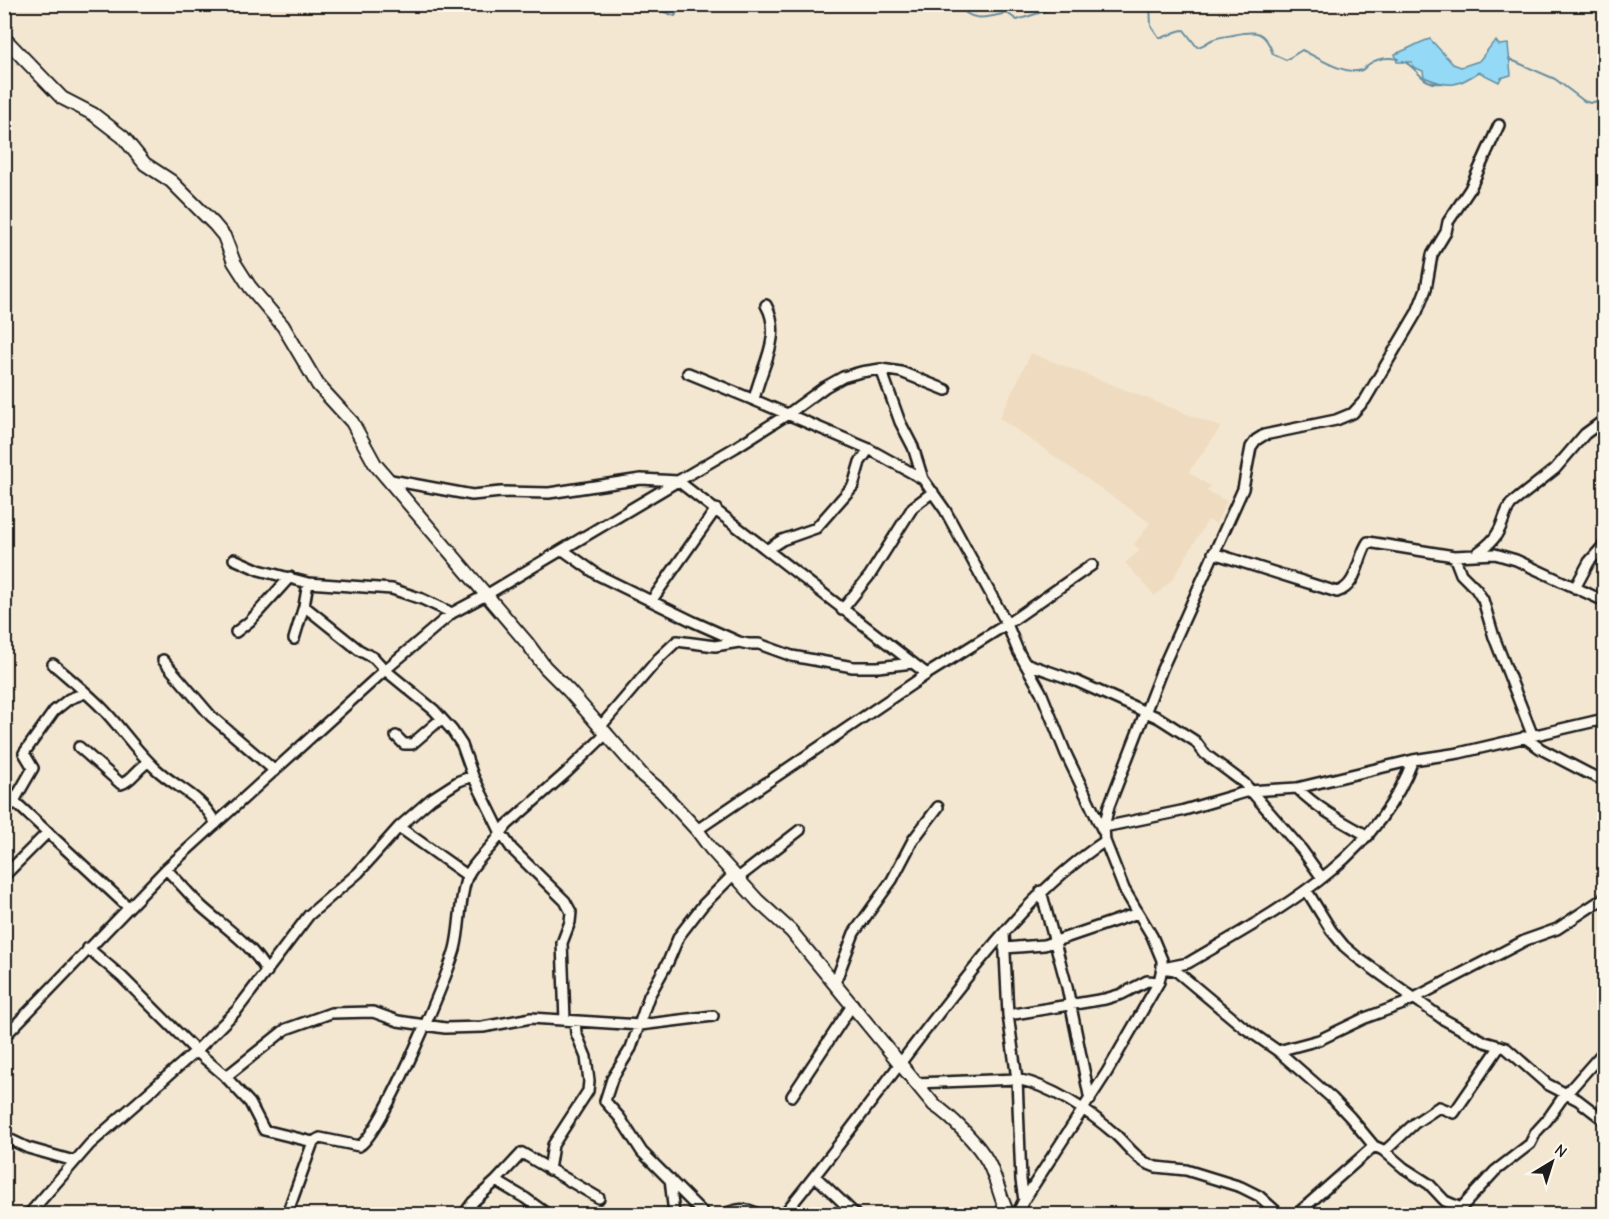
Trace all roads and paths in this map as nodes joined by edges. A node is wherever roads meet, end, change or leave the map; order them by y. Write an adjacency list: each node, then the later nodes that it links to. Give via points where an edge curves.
1 (4, 38): 12 (street, via 63,98 123,136 145,164 171,181 214,224 250,287 283,326 312,376 352,422 375,464)
2 (1499, 125): 19 (street, via 1470,189 1432,255 1417,312 1365,400 1353,413 1336,420 1256,440 1251,447 1243,489)
3 (766, 305): 7 (street, via 774,331)
4 (881, 369): 6 (street, via 902,372); 8 (street, via 843,377); 11 (street)
5 (688, 373): 7 (street)
6 (946, 390)
7 (754, 400): 8 (street)
8 (788, 414): 10 (street); 13 (street)
9 (1605, 420): 20 (street, via 1585,434 1555,469 1511,504 1491,542)
10 (869, 449): 11 (street); 18 (street, via 860,462 853,486 816,528)
11 (923, 479): 14 (street)
12 (391, 480): 13 (street, via 472,495 549,493 641,479); 27 (street)
13 (678, 481): 15 (street); 17 (street)
14 (933, 492): 31 (street, via 913,507); 33 (street)
15 (716, 509): 18 (street); 28 (street)
16 (1605, 545): 26 (street, via 1589,562)
17 (563, 549): 27 (street); 28 (street, via 598,575)
18 (768, 549): 31 (street)
19 (1213, 553): 21 (street, via 1337,592 1348,586 1368,542); 44 (street)
20 (1476, 554): 21 (street); 26 (street, via 1516,560)
21 (1454, 556): 48 (street, via 1461,574 1483,600)
22 (234, 559): 24 (street)
23 (1092, 565): 33 (street)
24 (290, 577): 25 (street); 34 (street)
25 (308, 583): 30 (street); 32 (street, via 392,590)
26 (1575, 588): 29 (street)
27 (486, 595): 32 (street); 47 (street)
28 (652, 600): 36 (street)
29 (1605, 601)
30 (304, 606): 35 (street); 41 (street)
31 (842, 610): 38 (street)
32 (452, 613): 41 (street)
33 (1007, 624): 39 (street); 42 (street)
34 (236, 632)
35 (294, 639)
36 (739, 642): 38 (street, via 853,667); 47 (street, via 708,646 678,641 659,658)
37 (163, 660): 53 (street, via 211,716)
38 (913, 663): 42 (street)
39 (1025, 663): 44 (street); 67 (street)
40 (53, 664): 43 (street)
41 (385, 670): 45 (street); 53 (street)
42 (927, 674): 63 (street)
43 (85, 693): 52 (street); 58 (street, via 54,711 24,753 33,768)
44 (1146, 712): 57 (street, via 1195,741); 67 (street, via 1108,806)
45 (441, 718): 49 (street, via 412,744 404,744); 54 (street, via 462,745)
46 (1605, 719): 48 (street)
47 (604, 730): 63 (street); 66 (street, via 567,772)
48 (1528, 735): 51 (street); 55 (street, via 1541,749)
49 (396, 736)
50 (79, 747): 52 (street, via 121,784)
51 (1413, 760): 56 (street); 68 (street, via 1394,801)
52 (149, 762): 61 (street, via 193,795)
53 (275, 771): 61 (street)
54 (473, 776): 62 (street, via 431,799); 66 (street)
55 (1605, 780)
56 (1297, 788): 57 (street); 68 (street, via 1327,813)
57 (1249, 790): 67 (street); 73 (street)
58 (14, 801): 60 (street); 65 (street)
59 (938, 807): 86 (street, via 854,933)
60 (4, 809)
61 (216, 824): 69 (street)
62 (399, 827): 71 (street); 84 (street, via 358,873 309,915)
63 (697, 830): 72 (street)
64 (800, 830): 72 (street)
65 (48, 832): 70 (street); 77 (street)
66 (501, 833): 71 (street); 92 (street, via 512,849 565,900 571,912 562,951)
67 (1104, 833): 74 (street); 78 (street, via 1124,889)
68 (1368, 836): 73 (street)
69 (166, 869): 77 (street); 84 (street, via 249,949)
70 (4, 876)
71 (468, 876): 95 (street, via 454,950)
72 (736, 876): 86 (street, via 791,931); 94 (street, via 704,905 679,936 649,996)
73 (1322, 878): 75 (street)
74 (1041, 891): 79 (street); 80 (street)
75 (1307, 891): 83 (street, via 1188,963); 87 (street, via 1344,946)
76 (1605, 898): 87 (street, via 1557,928)
77 (128, 907): 81 (street)
78 (1138, 913): 80 (street); 83 (street, via 1152,936)
79 (1004, 933): 82 (street); 101 (street)
80 (1056, 942): 82 (street); 89 (street)
81 (88, 948): 96 (street); 98 (street)
82 (1004, 948): 90 (street)
83 (1162, 968): 85 (street); 99 (street, via 1175,970)
84 (267, 972): 98 (street, via 237,1010)
85 (1159, 982): 89 (street, via 1147,981 1122,994); 108 (street)
86 (835, 983): 88 (street)
87 (1415, 998): 97 (street, via 1443,1019); 99 (street, via 1319,1041)
88 (853, 1004): 101 (street); 107 (street)
89 (1070, 1004): 90 (street); 108 (street)
90 (1008, 1015): 103 (street)
91 (712, 1016): 94 (street)
92 (565, 1020): 93 (street); 95 (street, via 531,1018 483,1027)
93 (575, 1021): 94 (street); 106 (street, via 586,1057 589,1081)
94 (640, 1025): 109 (street, via 612,1079 605,1101)
95 (426, 1026): 102 (street, via 373,1012 332,1013 286,1029); 113 (street, via 364,1144 352,1146 320,1138)
96 (5, 1036)
97 (1500, 1046): 105 (street, via 1547,1084); 115 (street, via 1454,1113 1439,1107)
98 (196, 1051): 102 (street); 116 (street)
99 (1278, 1051): 114 (street, via 1338,1105)
100 (1605, 1051): 105 (street)
101 (900, 1063): 104 (street); 118 (street)
102 (224, 1075): 113 (street, via 250,1103 264,1130)
103 (1017, 1079): 104 (street); 110 (street, via 1050,1090); 122 (street)
104 (915, 1083): 133 (street, via 980,1150)
105 (1566, 1094): 111 (street); 115 (street, via 1530,1144 1495,1172 1461,1208 1445,1201)
106 (585, 1096): 109 (street); 117 (street, via 553,1145)
107 (792, 1096)
108 (1090, 1100): 110 (street)
109 (608, 1105): 119 (street, via 642,1152)
110 (1083, 1111): 122 (street); 135 (street, via 1146,1163 1186,1170 1241,1187 1259,1196)
111 (1605, 1120)
112 (4, 1139): 116 (street)
113 (312, 1142): 124 (street)
114 (1374, 1146): 115 (street); 136 (street)
115 (1385, 1151)
116 (74, 1161): 123 (street)
117 (549, 1170): 120 (street, via 522,1153); 121 (street)
118 (816, 1176): 131 (street); 132 (street)
119 (670, 1179): 127 (street); 128 (street)
120 (496, 1181): 125 (street); 126 (street)
121 (599, 1198)
122 (1024, 1200): 134 (street)
123 (29, 1215)
124 (287, 1215)
125 (464, 1215)
126 (547, 1215)
127 (674, 1215)
128 (704, 1215)
129 (724, 1215): 130 (street, via 740,1209)
130 (758, 1215)
131 (784, 1215)
132 (855, 1215)
133 (1008, 1215)
134 (1017, 1215)
135 (1279, 1215)
136 (1297, 1215)

